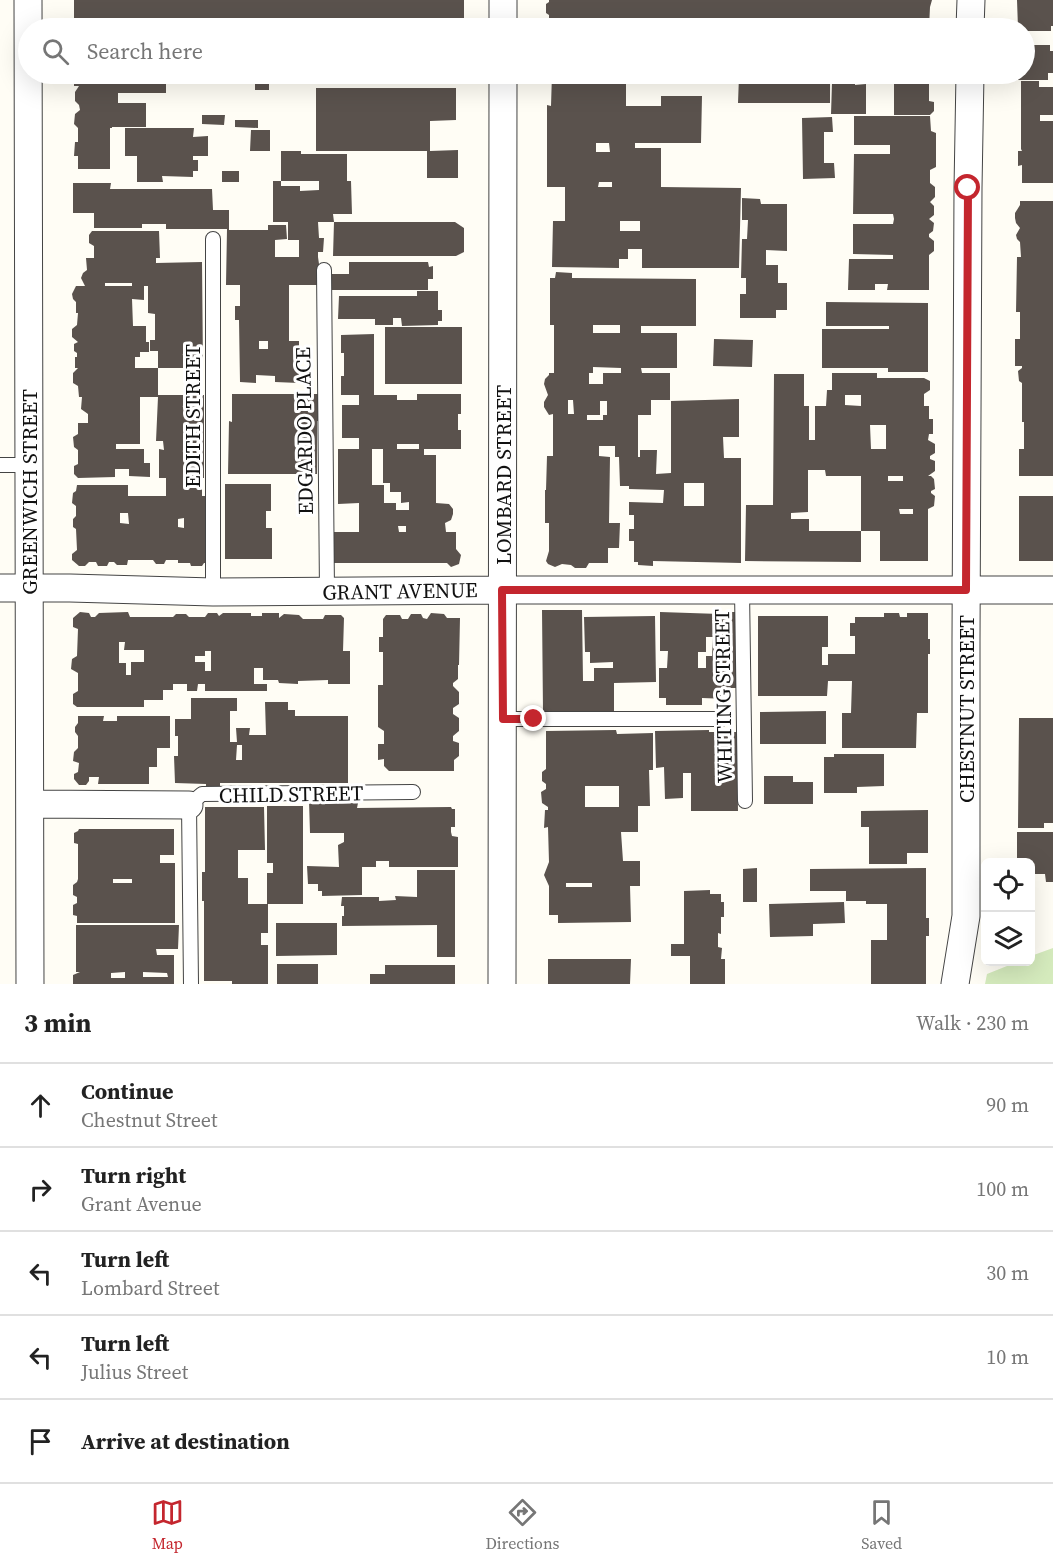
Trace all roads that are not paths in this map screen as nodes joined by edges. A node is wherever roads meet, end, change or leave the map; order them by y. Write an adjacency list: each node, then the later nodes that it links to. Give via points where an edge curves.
1 (28, 0): 4 (street, GREENWICH STREET)
2 (503, 0): 5 (street)
3 (971, 0): 6 (street)
4 (28, 18)
5 (503, 18)
6 (970, 18)
7 (28, 84): 13 (street, GREENWICH STREET)
8 (503, 84): 16 (street, LOMBARD STREET)
9 (970, 84): 18 (street, CHESTNUT STREET)
10 (213, 239): 21 (lane, EDITH STREET)
11 (324, 270): 20 (lane, EDGARDO PLACE)
12 (0, 465): 13 (lane)
13 (29, 465): 15 (street, GREENWICH STREET)
14 (0, 588): 15 (street, GRANT AVENUE)
15 (29, 588): 21 (street, GRANT AVENUE); 26 (street, GREENWICH STREET)
16 (502, 590): 17 (street, GRANT AVENUE); 20 (street, GRANT AVENUE); 22 (street, LOMBARD STREET)
17 (742, 590): 18 (street, GRANT AVENUE); 25 (lane, WHITING STREET)
18 (966, 590): 19 (street, GRANT AVENUE); 31 (street, CHESTNUT STREET, via 966,916)
19 (1053, 590)
20 (327, 591): 21 (street, GRANT AVENUE)
21 (213, 592)
22 (503, 719): 23 (lane); 30 (street, LOMBARD STREET)
23 (721, 719)
24 (413, 792): 27 (lane, CHILD STREET, via 202,795)
25 (745, 801)
26 (30, 804): 27 (street, CHILD STREET); 28 (street, GREENWICH STREET)
27 (189, 805): 29 (lane)
28 (30, 984)
29 (191, 984)
30 (502, 984)
31 (955, 984)

